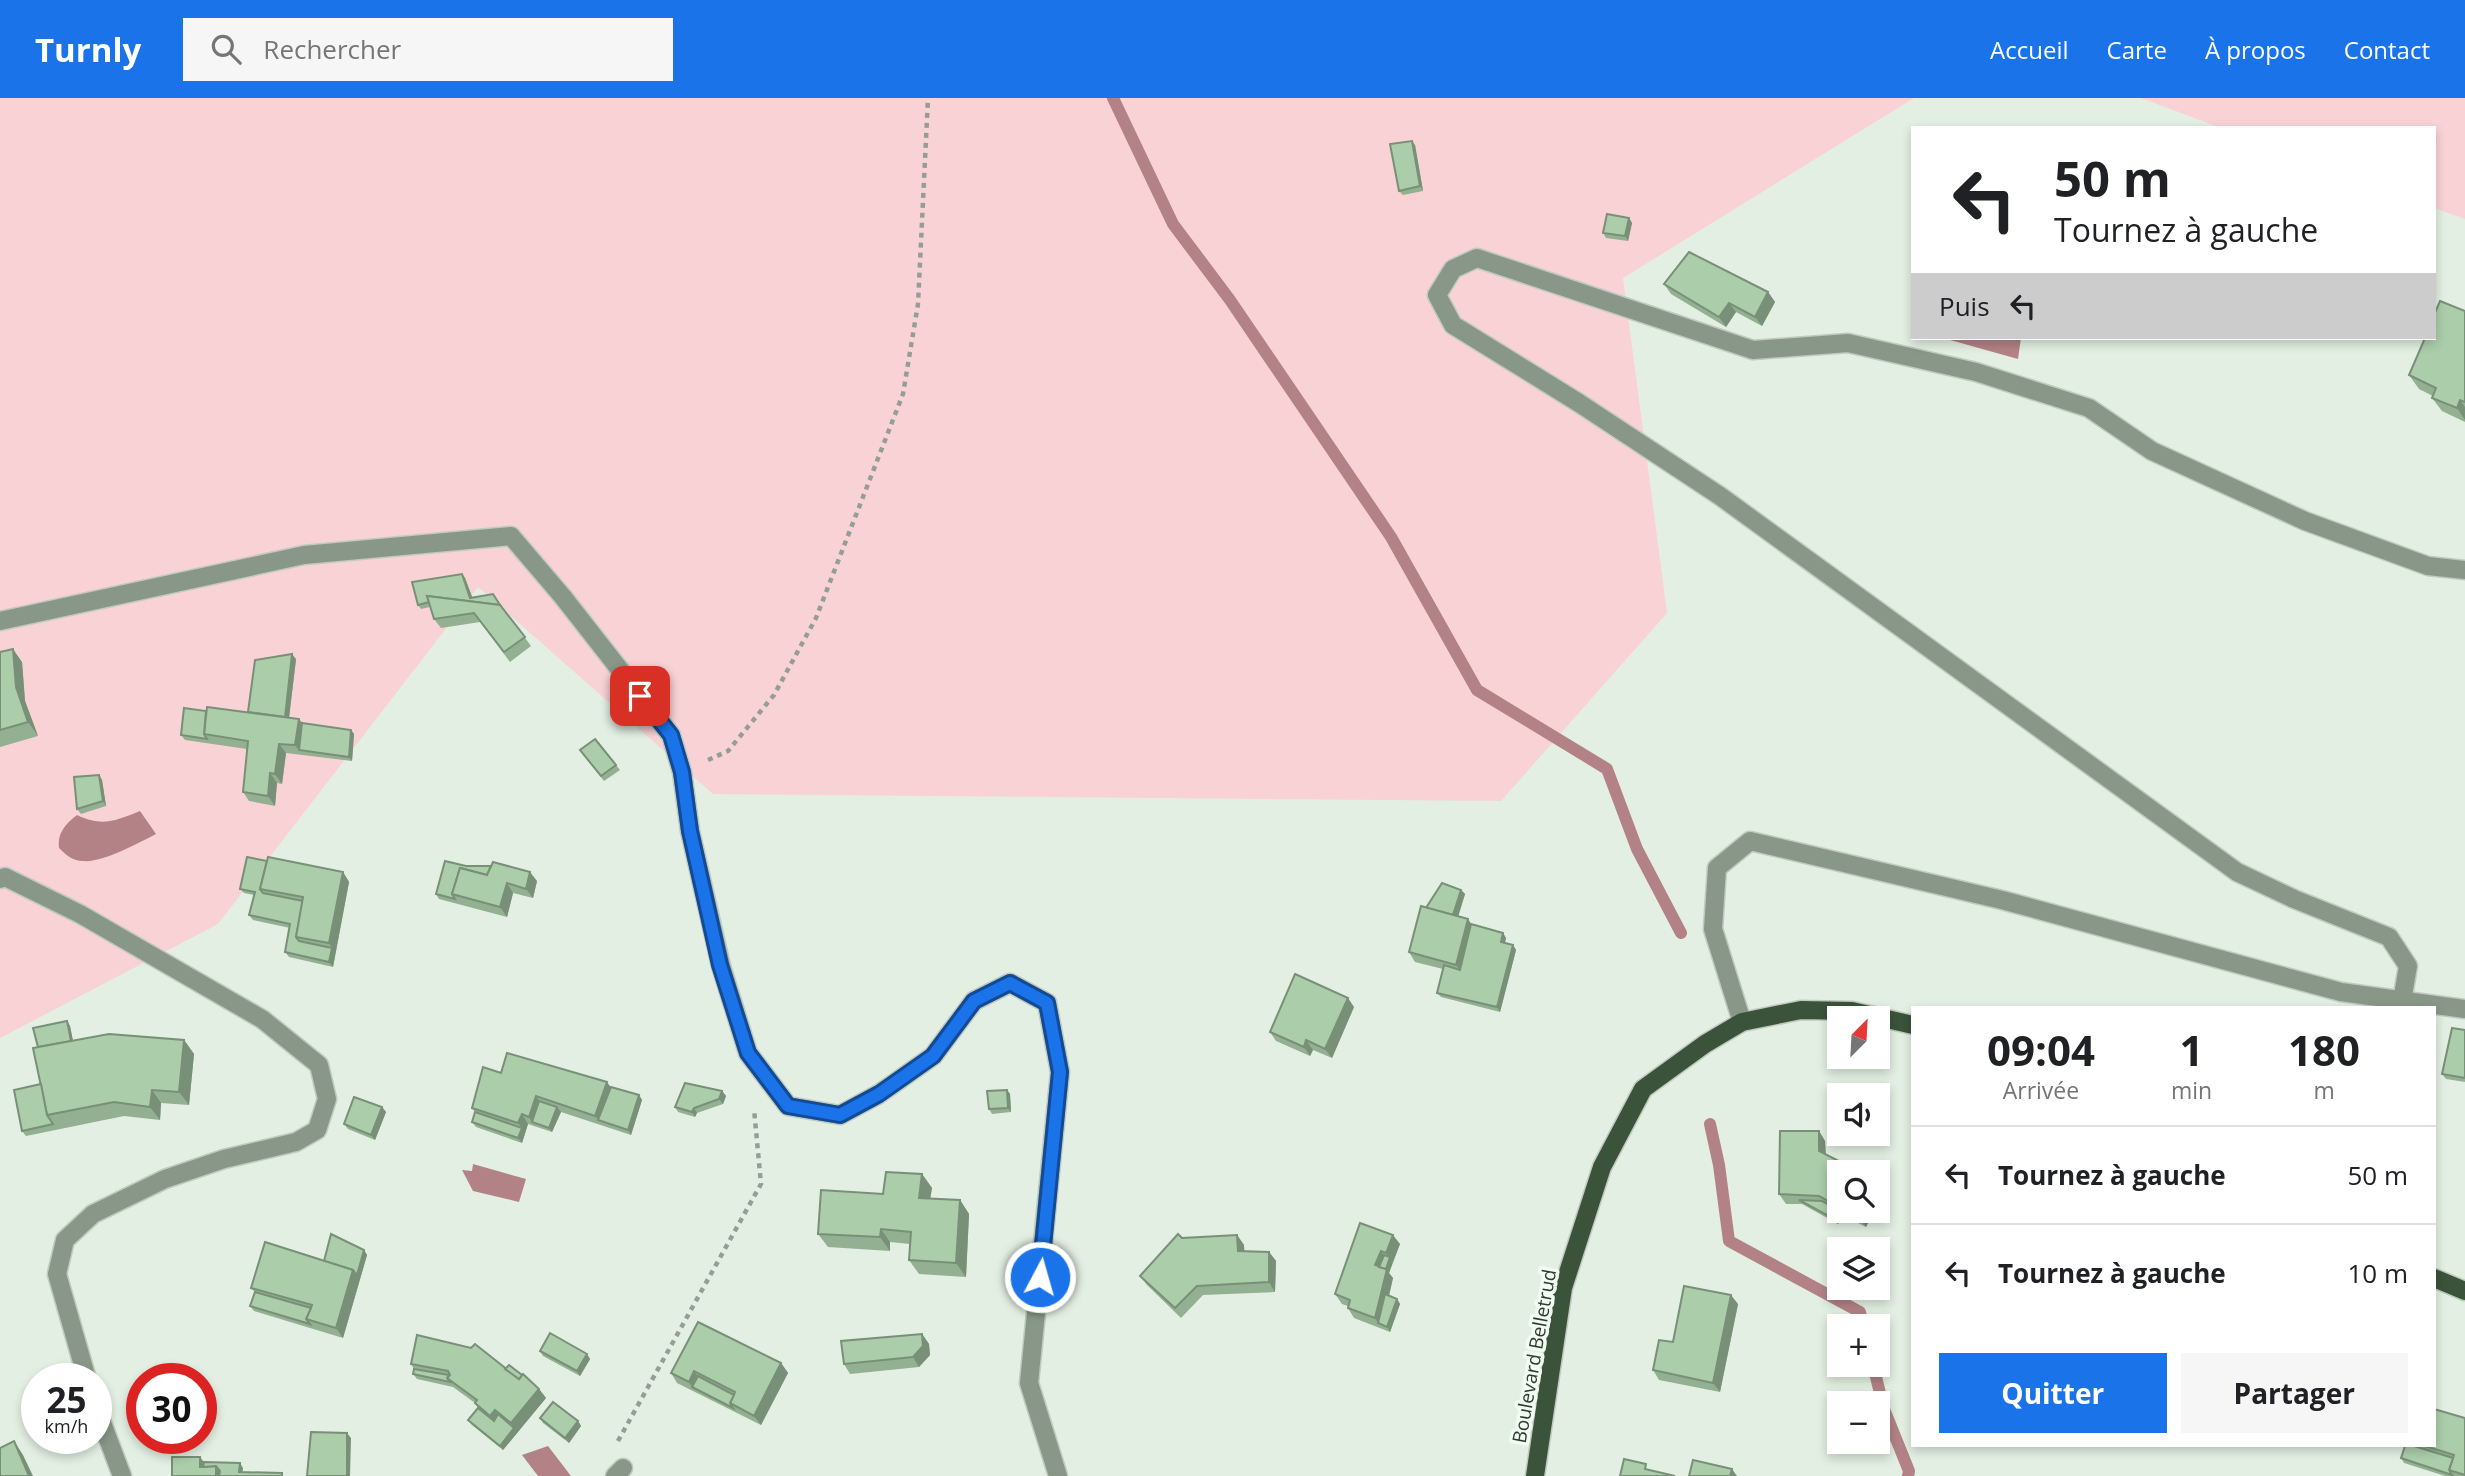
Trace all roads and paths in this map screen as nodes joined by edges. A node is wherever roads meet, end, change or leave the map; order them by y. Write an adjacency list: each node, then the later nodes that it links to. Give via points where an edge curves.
1 (928, 98): 4 (path, via 918,304 903,394 816,618 774,695 728,751)
2 (2465, 570): 6 (street, via 2428,566 2305,521 2152,451 2089,408 1976,372 1847,343 1753,351 1476,258 1453,269 1437,295 1453,325 1720,496 2237,872 2389,937 2408,966)
3 (0, 621): 4 (street, via 304,555 511,536 671,735)
4 (682, 772): 17 (street, via 690,831 720,965 748,1053 788,1106 840,1115 879,1094 933,1056 974,1001 1010,983 1047,1003 1060,1072 1029,1383)
5 (0, 879): 13 (street, via 5,877 80,914 262,1019 319,1065 327,1099 317,1130 296,1142 165,1179 93,1214 65,1240 57,1274)
6 (2402, 1001): 7 (street); 8 (street, via 2341,992 2002,900 1750,841 1717,868 1713,929)
7 (2465, 1009)
8 (1742, 1022): 9 (main road, Boulevard Belletrud, via 1801,1010 1852,1011); 18 (main road, Boulevard Belletrud, via 1643,1089 1602,1167 1563,1288)
9 (1911, 1025)
10 (753, 1105): 15 (path, via 761,1184 618,1441)
11 (2436, 1279): 12 (main road)
12 (2465, 1291)
13 (82, 1363)
14 (112, 1451): 16 (street)
15 (619, 1472)
16 (121, 1476)
17 (1058, 1476)
18 (1535, 1476)

